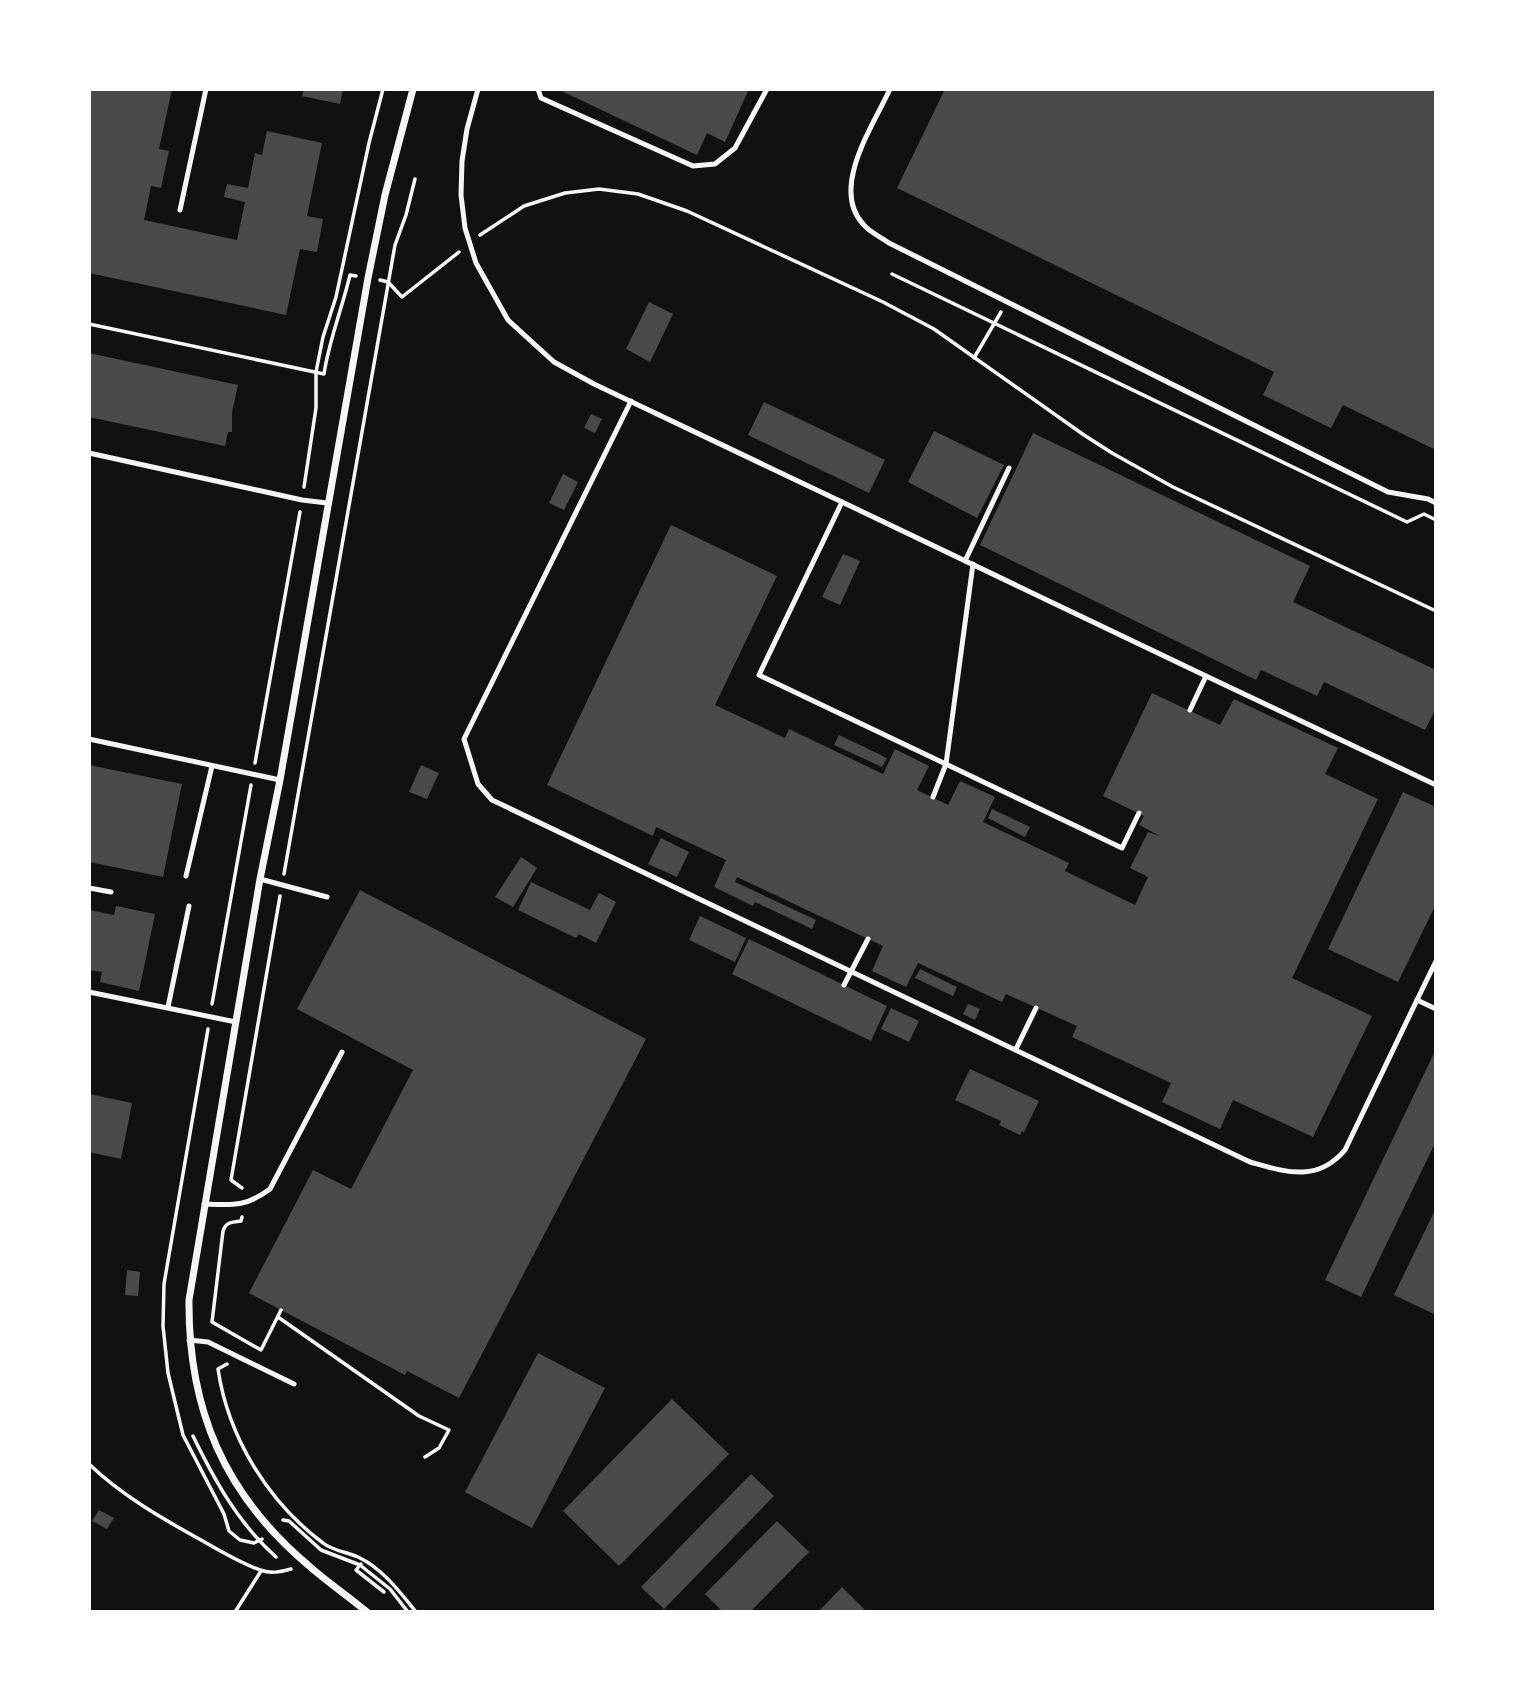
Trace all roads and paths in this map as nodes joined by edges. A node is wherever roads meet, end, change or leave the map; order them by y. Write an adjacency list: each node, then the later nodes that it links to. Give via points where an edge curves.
1 (205, 89): 9 (lane)
2 (383, 89): 17 (path)
3 (413, 89): 12 (street)
4 (478, 89): 10 (lane, via 462,161 461,195)
5 (538, 89): 6 (lane, via 541,99 693,166 715,164 735,148)
6 (767, 89)
7 (890, 89): 24 (lane, via 852,171 852,206 863,225 889,243 1388,492)
8 (415, 179): 13 (path)
9 (180, 210)
10 (470, 247): 13 (path, via 402,296); 16 (path, via 512,213 543,198 599,189 638,194 705,218 883,302 934,329); 18 (lane, via 508,320 554,362)
11 (892, 274): 25 (path, via 1407,522 1424,514)
12 (368, 278): 13 (path); 17 (path, via 350,275 324,374); 23 (street)
13 (388, 282): 41 (path)
14 (89, 324): 17 (path)
15 (995, 326): 16 (path)
16 (974, 358): 28 (path, via 1124,460)
17 (316, 372): 21 (path, via 316,408)
18 (631, 401): 22 (lane); 48 (lane, via 464,740 478,784 492,800)
19 (89, 453): 21 (lane)
20 (1009, 468): 26 (lane)
21 (302, 500): 23 (lane); 34 (path)
22 (842, 502): 26 (lane); 32 (lane, via 759,675)
23 (327, 503): 35 (street)
24 (1436, 503)
25 (1436, 520)
26 (965, 561): 27 (lane)
27 (973, 564): 29 (lane); 32 (lane)
28 (1436, 611)
29 (1206, 676): 30 (lane); 36 (lane)
30 (1190, 710)
31 (89, 739): 33 (lane)
32 (946, 764): 37 (lane); 38 (lane, via 1122,848)
33 (212, 766): 34 (lane); 39 (lane)
34 (253, 775): 35 (lane); 55 (path)
35 (280, 780): 40 (street)
36 (1436, 785)
37 (933, 797)
38 (1139, 814)
39 (186, 876)
40 (260, 879): 41 (lane); 56 (street)
41 (282, 885): 44 (lane); 60 (path, via 231,1180 242,1188)
42 (89, 888): 43 (lane)
43 (111, 892)
44 (327, 897)
45 (189, 906): 52 (lane)
46 (868, 939): 48 (lane)
47 (1436, 961): 51 (lane)
48 (851, 971): 49 (lane); 57 (lane)
49 (844, 985)
50 (89, 992): 52 (lane)
51 (1417, 1000): 54 (lane); 57 (lane, via 1345,1150 1334,1163 1317,1171 1290,1173 1250,1162)
52 (168, 1007): 55 (lane)
53 (1036, 1008): 57 (lane)
54 (1436, 1009)
55 (210, 1017): 56 (lane); 69 (path, via 164,1284 168,1373 183,1435 229,1531 240,1540 259,1542)
56 (236, 1022): 59 (street)
57 (1016, 1049)
58 (342, 1052): 60 (lane, via 279,1177 271,1189)
59 (204, 1204): 60 (lane); 64 (street, via 189,1300)
60 (242, 1205): 63 (path, via 241,1221 230,1222 223,1231 212,1317 212,1322)
61 (281, 1310): 62 (path)
62 (278, 1317): 63 (path, via 261,1350); 67 (path, via 419,1416 449,1430 439,1448)
63 (233, 1335): 65 (path)
64 (189, 1340): 65 (lane); 69 (street, via 197,1391 225,1467)
65 (230, 1352): 66 (lane); 70 (path, via 227,1365 218,1368 222,1395 256,1469 283,1505 326,1545)
66 (294, 1384)
67 (425, 1457)
68 (89, 1464): 72 (path, via 105,1480 174,1525)
69 (271, 1530): 70 (path, via 289,1521 321,1550); 71 (street)
70 (362, 1563): 73 (path, via 356,1570); 76 (path); 77 (path, via 394,1585)
71 (307, 1565): 72 (path, via 275,1573); 75 (street)
72 (261, 1571): 74 (path)
73 (384, 1592)
74 (235, 1612)
75 (367, 1612)
76 (408, 1612)
77 (416, 1612)

